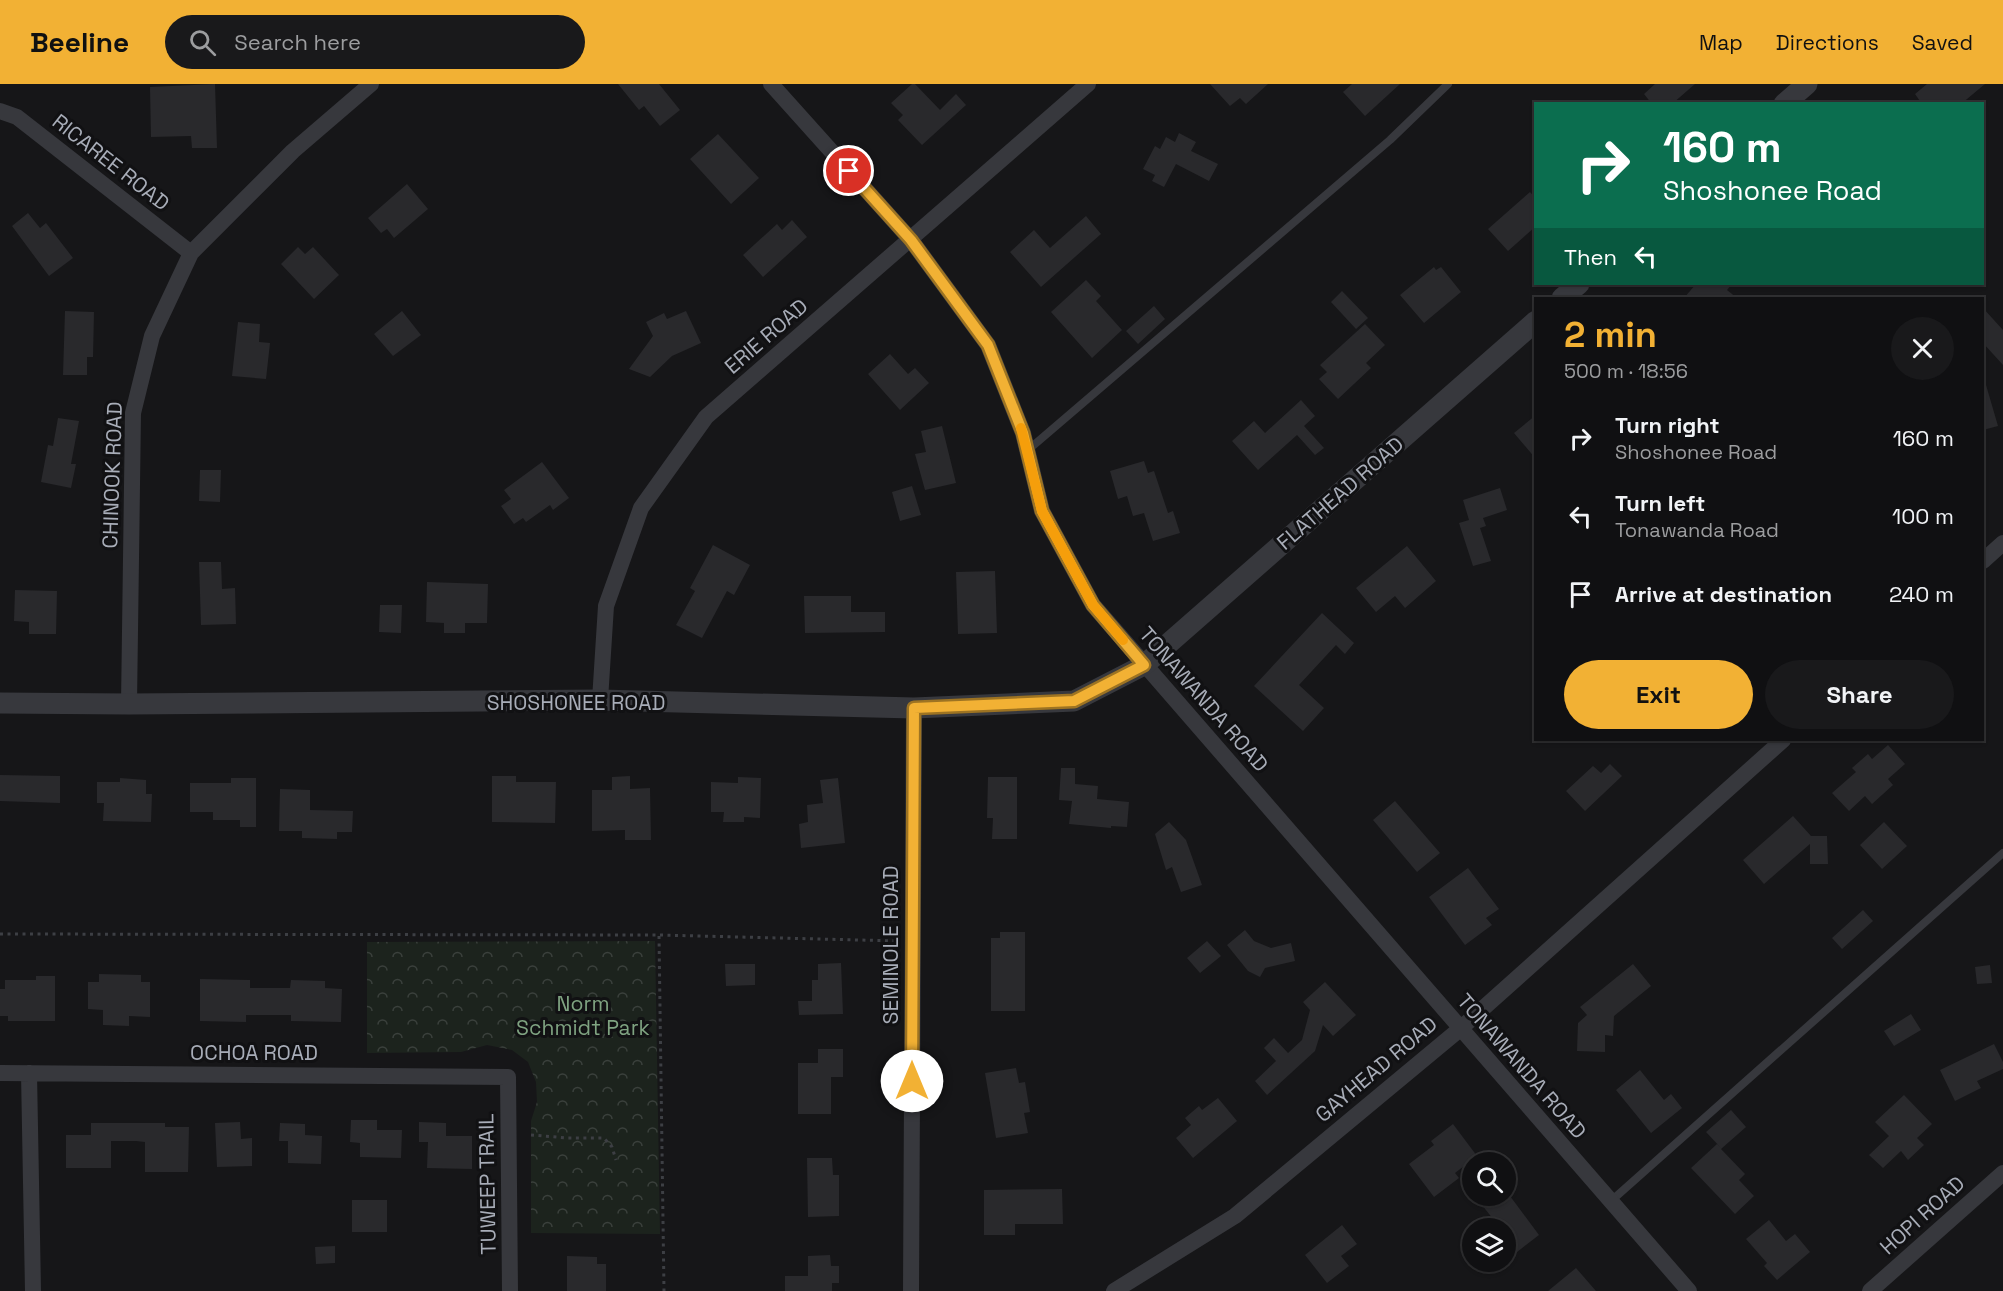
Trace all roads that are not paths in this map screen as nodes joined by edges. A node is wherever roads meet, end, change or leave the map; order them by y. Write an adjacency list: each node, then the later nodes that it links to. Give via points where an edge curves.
1 (371, 84): 9 (street, CHINOOK ROAD, via 292,151)
2 (771, 84): 8 (street, TONAWANDA ROAD)
3 (1088, 84): 8 (street, ERIE ROAD)
4 (1448, 84): 13 (lane, via 1390,140)
5 (1807, 84): 6 (street)
6 (1787, 102)
7 (0, 111): 9 (street, RICAREE ROAD, via 17,117)
8 (911, 240): 13 (street, TONAWANDA ROAD, via 988,345); 17 (street, ERIE ROAD, via 706,417 640,508 606,606)
9 (191, 253): 19 (street, CHINOOK ROAD, via 152,336 133,413)
10 (1578, 285): 11 (street)
11 (1563, 297)
12 (1534, 323): 16 (street, FLATHEAD ROAD)
13 (1027, 450): 16 (street, TONAWANDA ROAD, via 1042,511 1093,605)
14 (2003, 543): 15 (street)
15 (1984, 560)
16 (1144, 665): 20 (street, SHOSHONEE ROAD, via 1074,701); 23 (street, TONAWANDA ROAD)
17 (600, 700): 19 (street, SHOSHONEE ROAD); 20 (street, SHOSHONEE ROAD)
18 (0, 703): 19 (street, SHOSHONEE ROAD)
19 (129, 704)
20 (914, 708): 31 (street, SEMINOLE ROAD)
21 (1782, 741): 23 (street, GAYHEAD ROAD)
22 (2003, 853): 28 (lane)
23 (1460, 1029): 28 (street, TONAWANDA ROAD); 32 (street, GAYHEAD ROAD, via 1235,1216)
24 (0, 1073): 25 (street, OCHOA ROAD)
25 (29, 1073): 26 (street, OCHOA ROAD); 29 (street)
26 (508, 1077): 30 (street, TUWEEP TRAIL)
27 (2003, 1173): 34 (street, HOPI ROAD)
28 (1611, 1201): 33 (street, TONAWANDA ROAD)
29 (33, 1291)
30 (510, 1291)
31 (911, 1291)
32 (1114, 1291)
33 (1689, 1291)
34 (1870, 1291)

